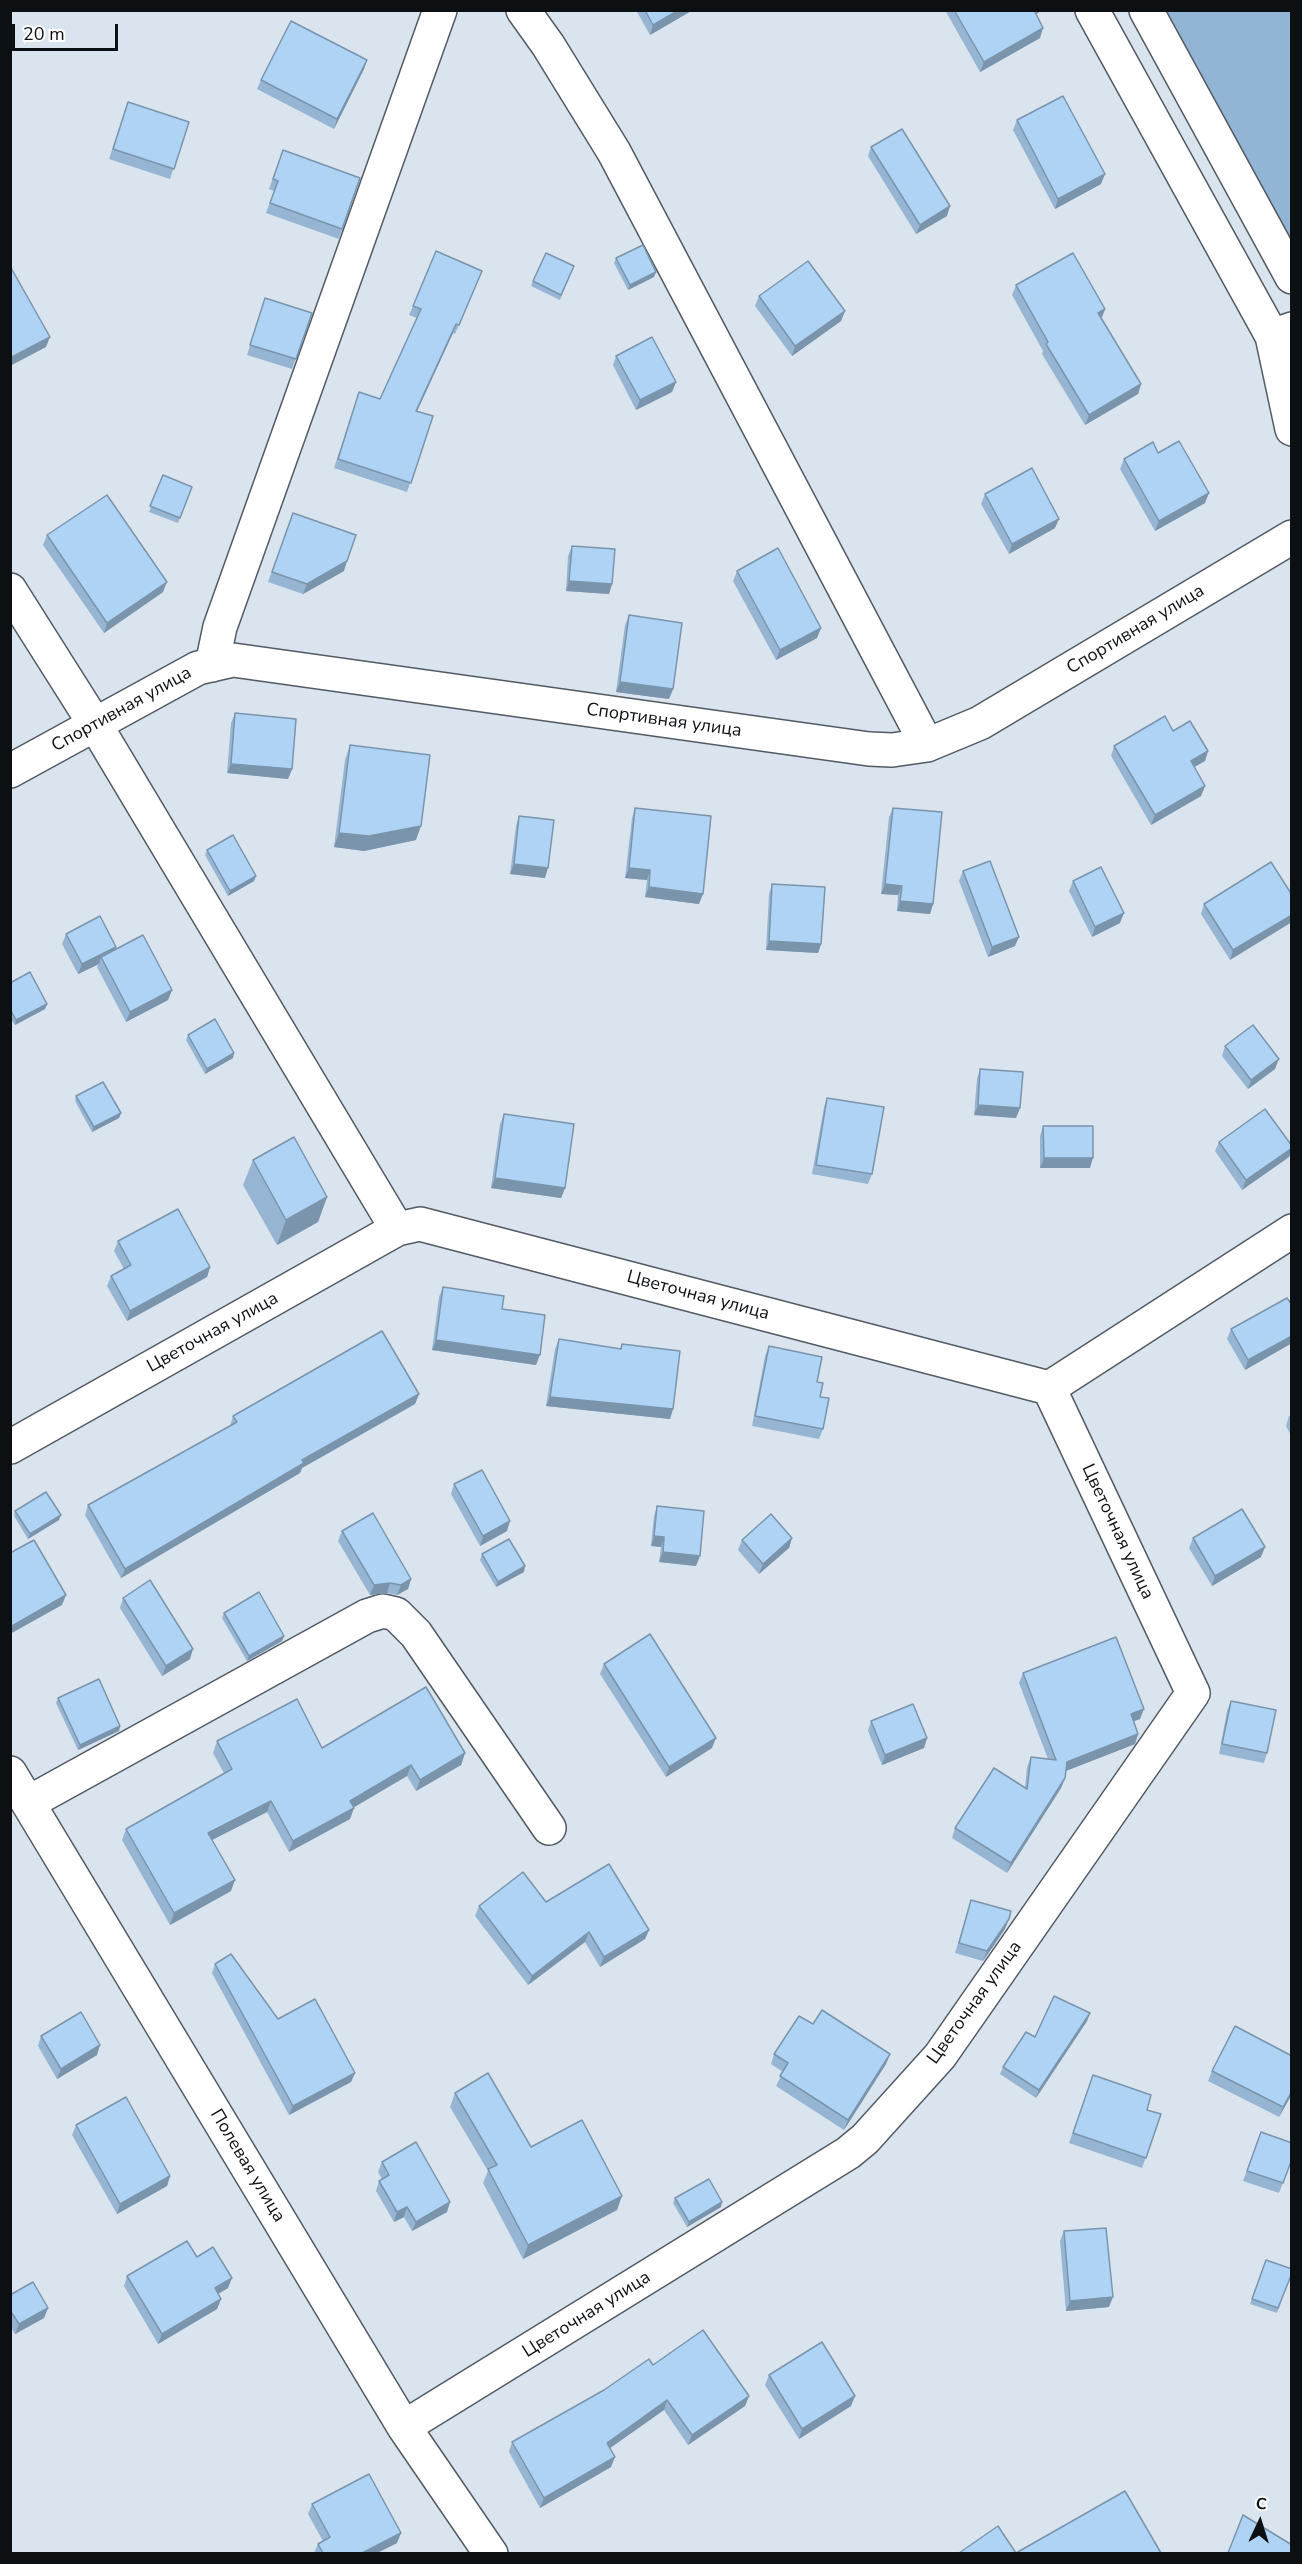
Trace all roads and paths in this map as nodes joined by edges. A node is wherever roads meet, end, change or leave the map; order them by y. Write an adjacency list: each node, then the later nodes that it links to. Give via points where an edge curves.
1 (440, 10): 10 (street, via 220,627)
2 (524, 10): 12 (street, via 614,152)
3 (1092, 10): 6 (street)
4 (1146, 10): 5 (street)
5 (1292, 277)
6 (1282, 332): 7 (street)
7 (1292, 429)
8 (1292, 537): 12 (street, Спортивная улица, via 980,723)
9 (10, 590): 11 (street)
10 (212, 665): 11 (street, Спортивная улица, via 198,668); 12 (street, Спортивная улица, via 233,660 254,662 869,749)
11 (96, 726): 13 (street, Спортивная улица); 14 (street)
12 (927, 745)
13 (10, 771)
14 (397, 1229): 16 (street, Цветочная улица, via 420,1224); 17 (street, Цветочная улица)
15 (1292, 1231): 16 (street)
16 (1049, 1388): 21 (street, Цветочная улица, via 1193,1693 940,2056 865,2139)
17 (10, 1447)
18 (10, 1773): 19 (street, Полевая улица)
19 (28, 1803): 20 (street, via 367,1616 383,1611 396,1614 416,1634); 21 (street, Полевая улица)
20 (549, 1828)
21 (404, 2427): 22 (street, Полевая улица)
22 (491, 2553)

